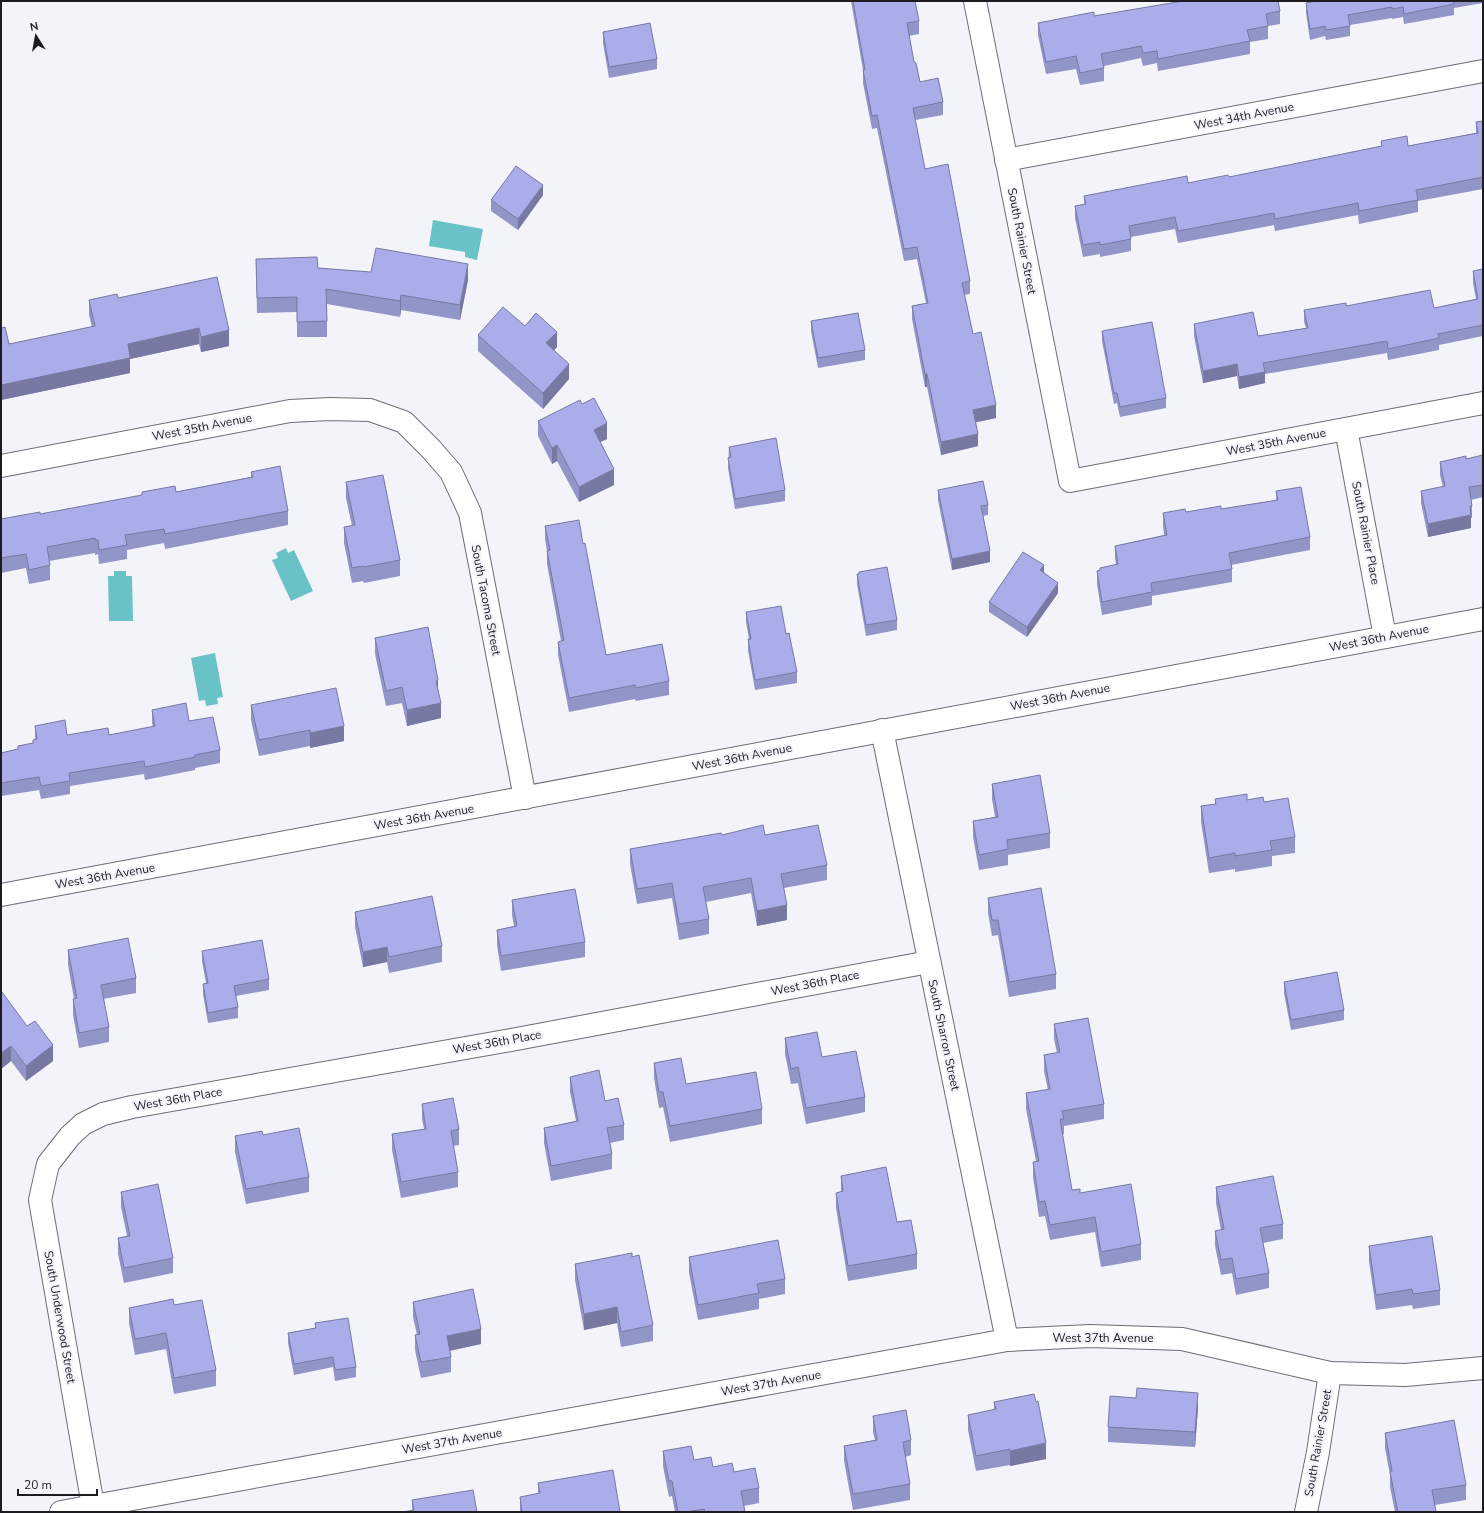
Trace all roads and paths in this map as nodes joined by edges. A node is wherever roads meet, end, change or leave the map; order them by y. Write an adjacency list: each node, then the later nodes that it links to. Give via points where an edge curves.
1 (975, 1): 3 (street, South Rainier Street)
2 (1483, 71): 3 (street, West 34th Avenue)
3 (1006, 160): 8 (street, South Rainier Street)
4 (1483, 403): 6 (street, West 35th Avenue)
5 (404, 422): 7 (street, West 35th Avenue, via 370,410 290,411); 12 (street, South Tacoma Street, via 451,472 470,513)
6 (1346, 429): 8 (street, West 35th Avenue); 10 (street, South Rainier Place)
7 (1, 466)
8 (1070, 481)
9 (1483, 619): 10 (street, West 36th Avenue)
10 (1385, 637): 11 (street, West 36th Avenue)
11 (882, 730): 12 (street, West 36th Avenue); 14 (street, South Sharron Street)
12 (525, 798): 13 (street, West 36th Avenue)
13 (1, 895)
14 (929, 962): 15 (street, West 36th Place, via 132,1106 103,1114 83,1124); 16 (street, South Sharron Street)
15 (70, 1136): 19 (street, South Underwood Street, via 48,1164 40,1200)
16 (1007, 1340): 18 (street, West 37th Avenue, via 1090,1336 1182,1340); 19 (street, West 37th Avenue)
17 (1483, 1368): 18 (street, West 37th Avenue, via 1405,1375)
18 (1330, 1373): 21 (street, South Rainier Street)
19 (93, 1506): 20 (street, West 37th Avenue)
20 (62, 1512)
21 (1306, 1512)

